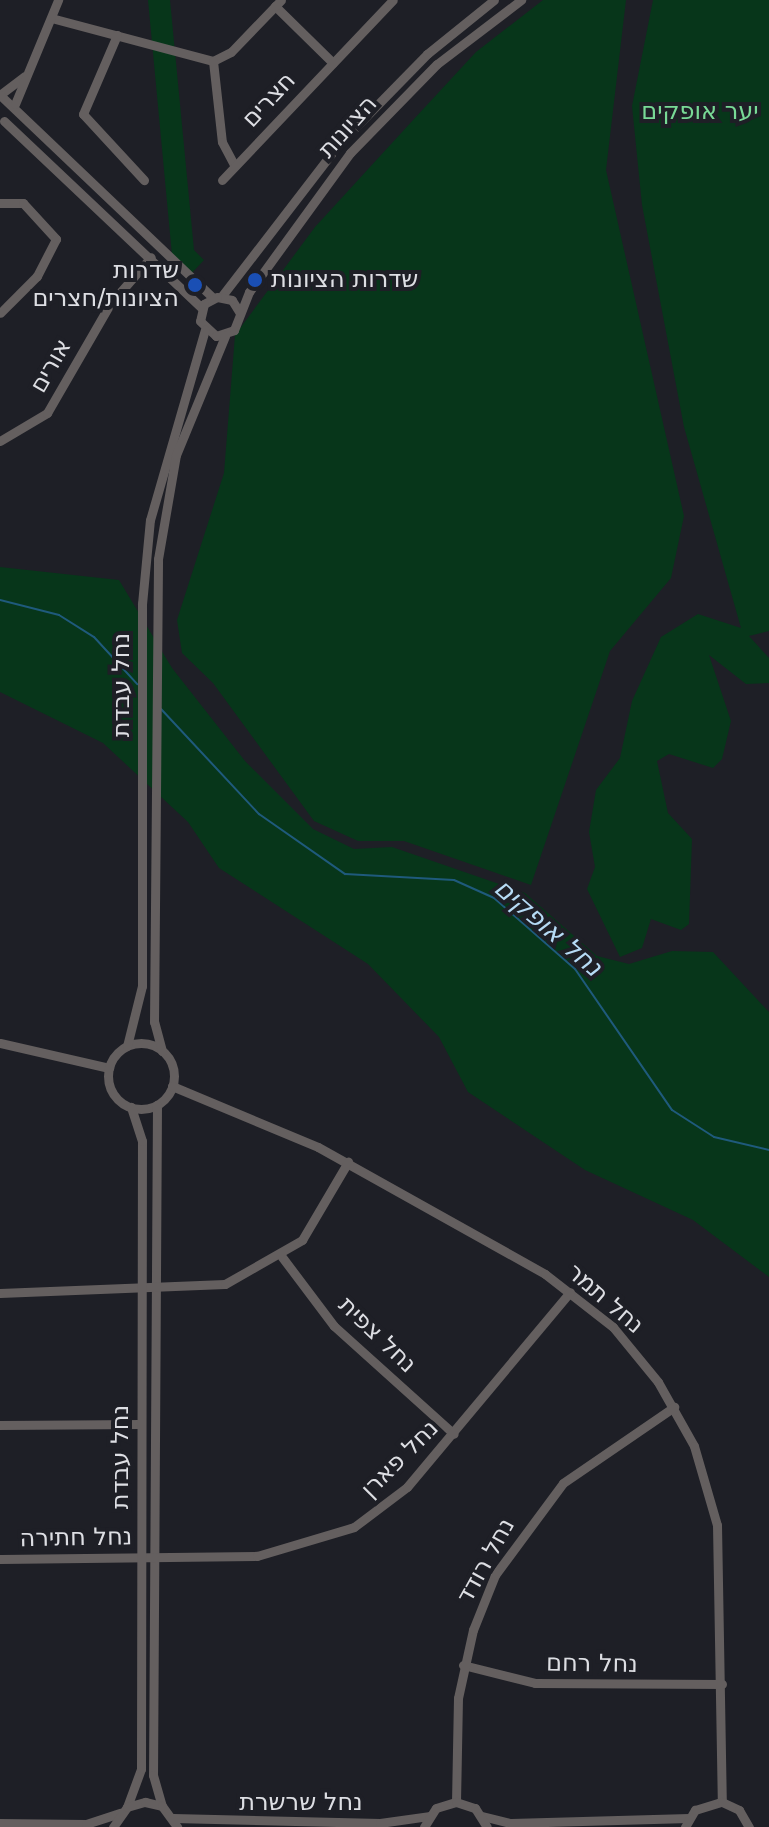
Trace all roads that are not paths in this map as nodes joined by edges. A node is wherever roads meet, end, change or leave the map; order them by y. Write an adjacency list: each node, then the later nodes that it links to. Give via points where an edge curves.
1 (58, 0): 6 (street)
2 (393, 0): 9 (street, חצרים)
3 (494, 0): 19 (street, הציונות, via 427,54 339,144)
4 (521, 0): 22 (street, הציונות, via 437,64 350,153)
5 (278, 3): 8 (street, via 231,52); 9 (street)
6 (55, 19): 7 (street); 10 (street)
7 (117, 35): 8 (street); 15 (street, via 83,114)
8 (213, 61): 14 (street, חצרים, via 222,142)
9 (333, 63): 14 (street, חצרים)
10 (30, 70): 11 (street); 12 (street)
11 (1, 94): 12 (street)
12 (15, 105): 13 (street); 19 (street)
13 (2, 121): 18 (street)
14 (235, 166): 16 (street, חצרים)
15 (144, 180)
16 (222, 180)
17 (0, 203): 21 (street, via 23,203 56,239 37,276)
18 (151, 257): 20 (street); 25 (street, אורים, via 110,304 47,413)
19 (217, 297): 20 (street, הציונות); 22 (street)
20 (202, 308): 23 (street)
21 (0, 313)
22 (240, 313): 24 (street, הציונות)
23 (205, 330): 24 (street); 27 (street, נחל עבדת, via 165,452 144,576 141,1009)
24 (225, 336): 28 (street, נחל עבדת, via 176,455 157,569 154,1022)
25 (0, 441)
26 (0, 1043): 29 (street)
27 (127, 1046): 28 (street); 29 (street)
28 (162, 1051): 30 (street)
29 (109, 1068): 32 (street, via 115,1096)
30 (172, 1086): 31 (street); 33 (street, נחל תמר)
31 (157, 1105): 32 (street); 36 (street, נחל עבדת)
32 (131, 1107): 35 (street, נחל עבדת, via 142,1141)
33 (348, 1162): 34 (street, via 318,1219); 37 (street, נחל תמר)
34 (282, 1257): 36 (street, via 225,1284); 42 (street, נחל צפית, via 334,1326)
35 (142, 1290): 36 (street); 38 (street); 40 (street, נחל עבדת)
36 (154, 1290): 44 (street, נחל עבדת)
37 (570, 1292): 39 (street, נחל תמר, via 613,1327); 42 (street, נחל פארן)
38 (0, 1293)
39 (674, 1407): 46 (street, נחל רודד, via 589,1461 540,1508 495,1575); 47 (street, נחל תמר, via 694,1446 717,1525)
40 (141, 1424): 41 (street); 43 (street, נחל עבדת)
41 (0, 1425)
42 (454, 1434): 44 (street, נחל פארן, via 383,1509 322,1541 257,1556)
43 (141, 1557): 44 (street, נחל חתירה); 45 (street, נחל חתירה); 51 (street, נחל עבדת, via 141,1769)
44 (153, 1557): 50 (street, נחל עבדת, via 153,1775)
45 (0, 1559)
46 (463, 1665): 47 (street, נחל רחם, via 535,1683); 48 (street, נחל רודד)
47 (722, 1684): 49 (street, נחל תמר)
48 (456, 1802): 52 (street, נחל שרשרת); 53 (street)
49 (722, 1802): 55 (street); 60 (street)
50 (162, 1806): 51 (street); 54 (street)
51 (124, 1810): 56 (street, via 86,1824); 57 (street, נחל עבדת)
52 (429, 1816): 54 (street, נחל שרשרת, via 380,1823); 58 (street)
53 (482, 1816): 55 (street, via 511,1823); 59 (street)
54 (175, 1822)
55 (687, 1822)
56 (0, 1823)
57 (113, 1827)
58 (424, 1827)
59 (487, 1827)
60 (749, 1827)

